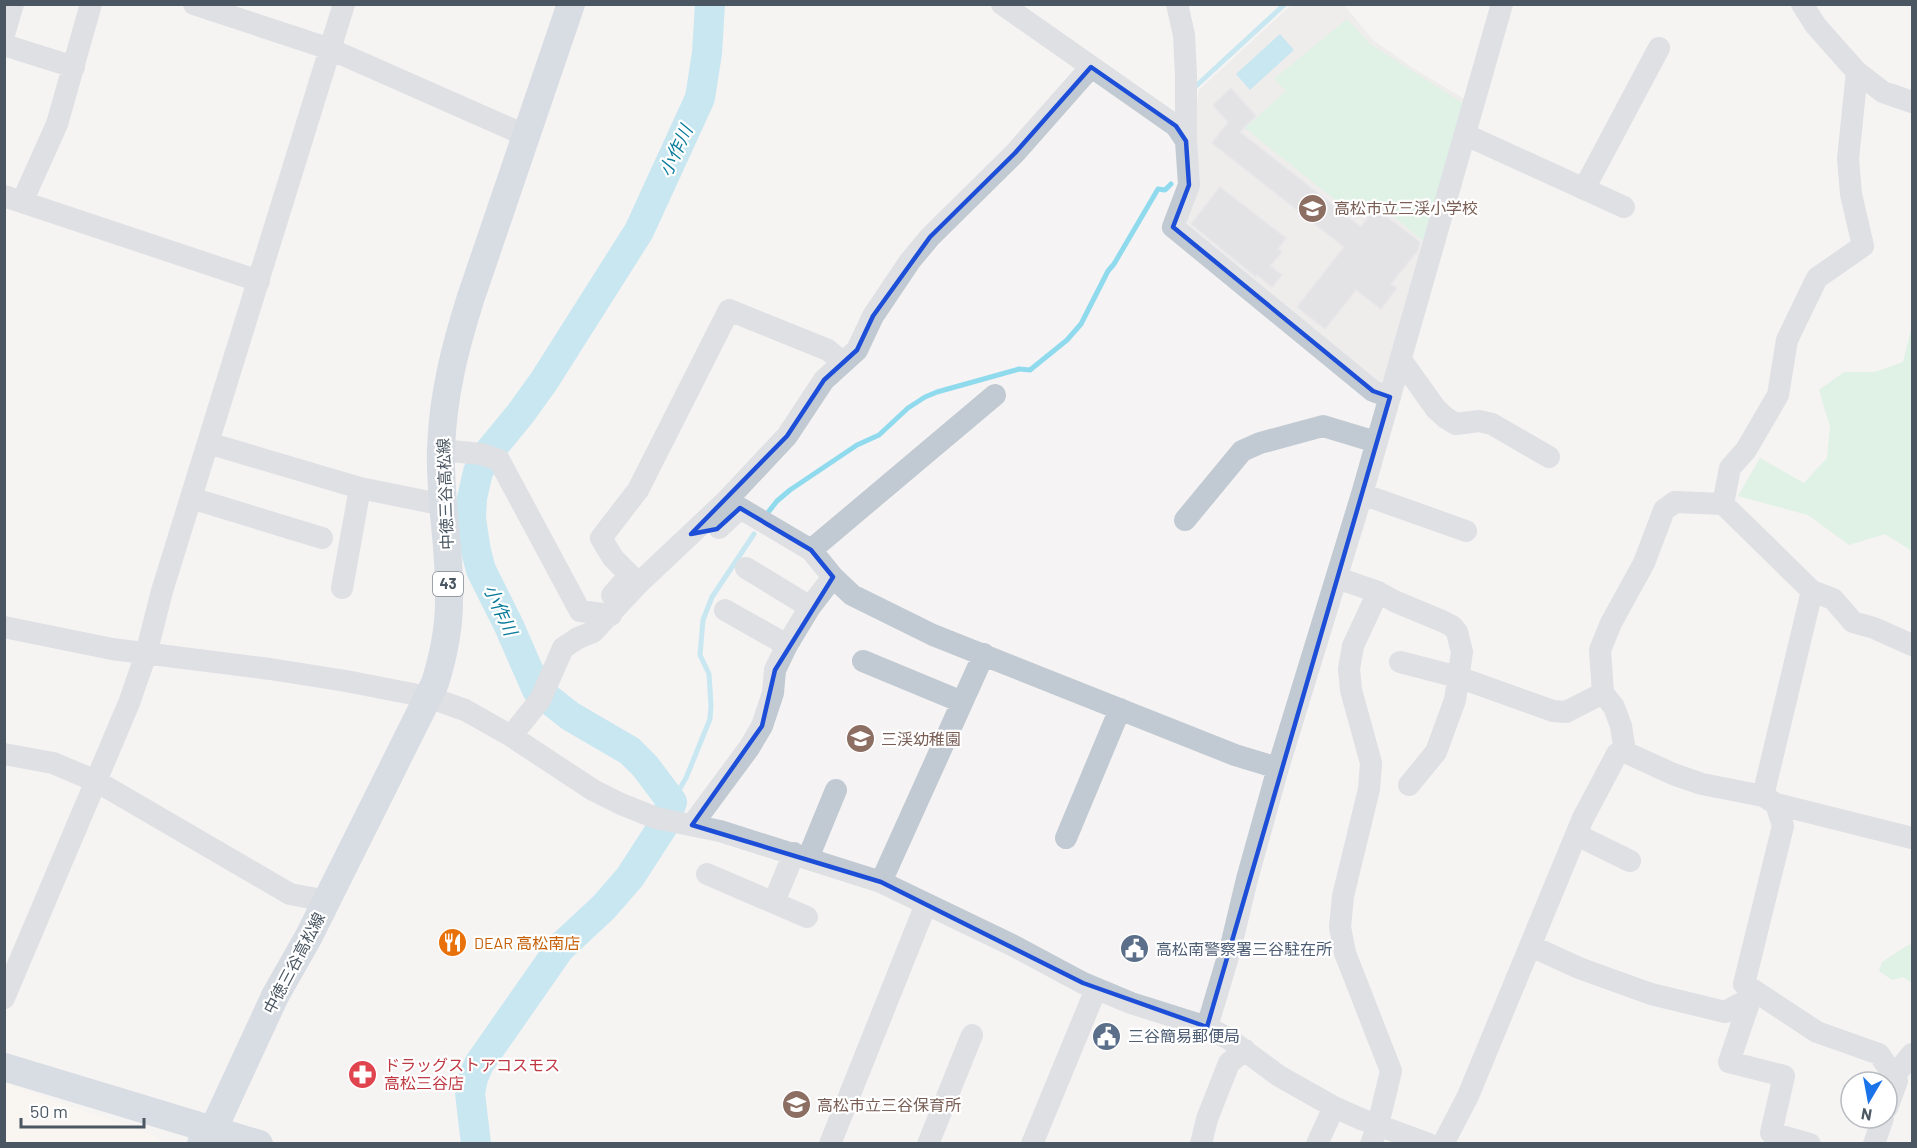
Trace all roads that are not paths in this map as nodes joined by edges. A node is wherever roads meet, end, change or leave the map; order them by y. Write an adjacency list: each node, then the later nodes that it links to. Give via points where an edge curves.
1 (13, 4): 10 (street)
2 (91, 4): 14 (street)
3 (194, 4): 13 (street)
4 (344, 4): 13 (street)
5 (571, 4): 19 (main road, 中徳三谷高松線 / 43)
6 (1002, 4): 15 (street)
7 (1177, 4): 20 (street, via 1184,34)
8 (1802, 4): 16 (street)
9 (1498, 5): 18 (street)
10 (4, 34)
11 (4, 45): 14 (street)
12 (1659, 48): 21 (street)
13 (330, 50): 19 (street); 24 (street)
14 (74, 67): 22 (street, via 57,123)
15 (1091, 67): 20 (street, via 1176,126); 26 (street, via 1015,153 930,237 873,316 857,350)
16 (1857, 72): 17 (street, via 1883,92); 36 (street, via 1848,159 1863,246 1817,278 1787,340 1778,395 1746,450 1730,468)
17 (1912, 102)
18 (1466, 135): 21 (street); 25 (street)
19 (527, 136): 31 (main road, 中徳三谷高松線 / 43, via 457,341)
20 (1186, 141): 28 (street, via 1189,185 1173,227 1372,391)
21 (1584, 189): 23 (street)
22 (13, 199): 24 (street)
23 (1624, 207)
24 (259, 280): 30 (street)
25 (1401, 360): 28 (street); 32 (street, via 1446,418 1456,424 1492,424)
26 (842, 362): 40 (street, via 824,380 788,436); 51 (street, via 828,350 729,310 638,490 601,538 613,558 630,574 601,607)
27 (995, 395): 42 (street)
28 (1390, 397): 29 (street)
29 (1376, 442): 34 (street); 38 (street, via 1323,426 1260,443 1242,451)
30 (208, 443): 33 (street); 35 (street)
31 (441, 450): 37 (main road, 中徳三谷高松線 / 43); 51 (street, via 490,457 580,611)
32 (1549, 458)
33 (360, 488): 37 (street); 46 (street)
34 (1362, 494): 39 (street); 45 (street)
35 (191, 498): 41 (street); 55 (street)
36 (1723, 504): 47 (street); 60 (street, via 1676,502 1664,510 1644,563 1600,650)
37 (444, 505): 61 (main road, 中徳三谷高松線 / 43, via 449,602 441,663)
38 (1185, 520)
39 (1466, 531)
40 (691, 534): 42 (street, via 717,530 740,508); 51 (street)
41 (322, 538)
42 (811, 550): 44 (street)
43 (746, 568): 49 (street)
44 (833, 577): 49 (street); 56 (street, via 852,595 933,635)
45 (1336, 578): 48 (street); 67 (street)
46 (342, 588)
47 (1812, 591): 54 (street, via 1833,599 1853,622); 71 (street)
48 (1378, 592): 59 (street, via 1452,626 1462,652); 96 (street, via 1353,646 1349,669 1371,763 1340,927 1345,953 1391,1071)
49 (810, 608): 53 (street)
50 (725, 610): 53 (street)
51 (610, 615): 64 (street, via 593,632 563,648 544,692)
52 (4, 627): 55 (street)
53 (787, 645): 72 (street, via 775,670 773,693 762,726 749,748)
54 (1912, 645)
55 (146, 654): 61 (street, via 270,669); 68 (street)
56 (984, 654): 62 (street); 63 (street)
57 (863, 661): 62 (street)
58 (1400, 662): 59 (street)
59 (1458, 677): 60 (street, via 1553,711 1566,712); 69 (street, via 1455,700 1436,752)
60 (1603, 693): 65 (street, via 1614,707)
61 (428, 697): 64 (street, via 465,710); 80 (main road, 中徳三谷高松線 / 43)
62 (962, 702): 79 (street)
63 (1120, 709): 67 (street); 74 (street)
64 (510, 736): 72 (street, via 593,790 621,804)
65 (1625, 752): 71 (street, via 1702,784); 73 (street, via 1617,754)
66 (4, 754): 68 (street, via 53,763)
67 (1278, 768): 88 (street)
68 (96, 781): 80 (street, via 290,894); 87 (street)
69 (1409, 785)
70 (836, 790): 76 (street)
71 (1770, 800): 75 (street); 86 (street, via 1783,826 1744,984)
72 (674, 821): 76 (street)
73 (1577, 835): 77 (street); 84 (street)
74 (1066, 838)
75 (1912, 838)
76 (801, 856): 79 (street); 81 (street)
77 (1630, 861)
78 (707, 874): 81 (street)
79 (881, 882): 82 (street)
80 (327, 901): 97 (main road, 中徳三谷高松線 / 43, via 275,996)
81 (774, 902): 83 (street)
82 (926, 904): 85 (street); 99 (street)
83 (807, 917)
84 (1531, 946): 86 (street, via 1651,994 1725,1012); 105 (street, via 1468,1096)
85 (1096, 989): 88 (street); 101 (street)
86 (1752, 994): 93 (street, via 1817,1032 1879,1054); 106 (street, via 1729,1062 1785,1076 1771,1133)
87 (4, 998)
88 (1207, 1027): 90 (street)
89 (972, 1035): 100 (street)
90 (1245, 1050): 95 (street, via 1279,1076); 102 (street, via 1229,1063)
91 (1912, 1054): 94 (street)
92 (4, 1067): 97 (main road)
93 (1890, 1070)
94 (1899, 1070)
95 (1334, 1107): 96 (street); 103 (street)
96 (1375, 1134): 104 (street)
97 (209, 1139): 98 (main road)
98 (258, 1143)
99 (830, 1143)
100 (928, 1143)
101 (1032, 1143)
102 (1201, 1143)
103 (1317, 1143)
104 (1429, 1143)
105 (1443, 1143)
106 (1810, 1143)

